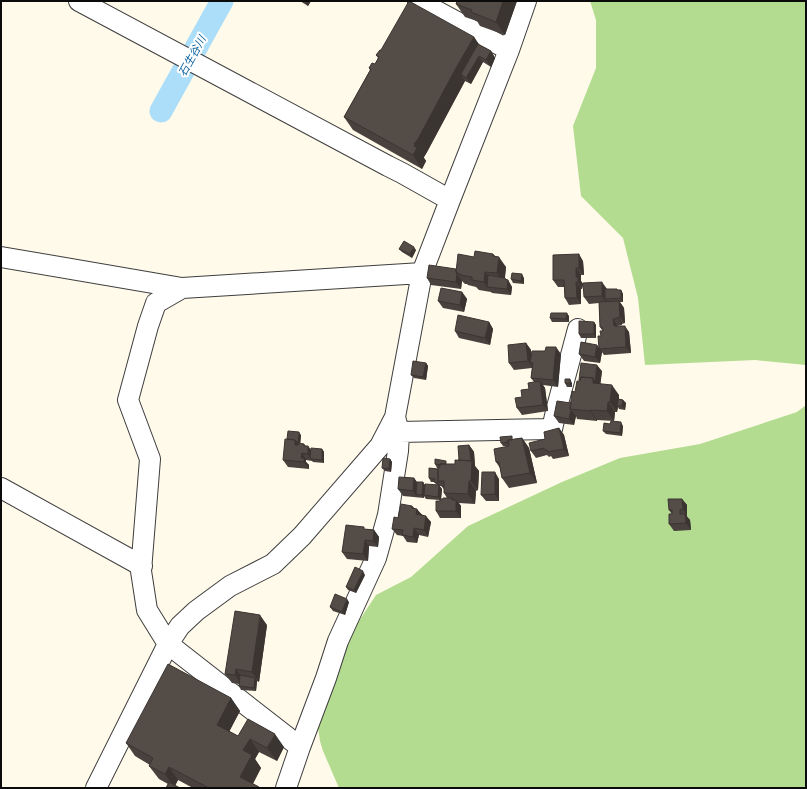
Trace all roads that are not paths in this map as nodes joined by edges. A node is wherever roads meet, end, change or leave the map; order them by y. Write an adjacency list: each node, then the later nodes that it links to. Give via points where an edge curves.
1 (79, 1): 5 (street)
2 (418, 1): 4 (street)
3 (526, 1): 4 (street)
4 (509, 50): 5 (street)
5 (450, 200): 7 (street)
6 (1, 257): 8 (street)
7 (422, 273): 8 (street); 10 (street)
8 (182, 288): 12 (street, via 156,303 128,400 150,459)
9 (578, 328): 10 (street, via 552,429)
10 (397, 424): 13 (street, via 302,536 273,564 230,586 196,611 180,626); 14 (street, via 398,452 388,515 376,558 338,640)
11 (1, 488): 12 (street)
12 (142, 566): 13 (street, via 147,610)
13 (168, 644): 14 (street); 15 (street)
14 (300, 747): 16 (street)
15 (96, 788)
16 (286, 788)

